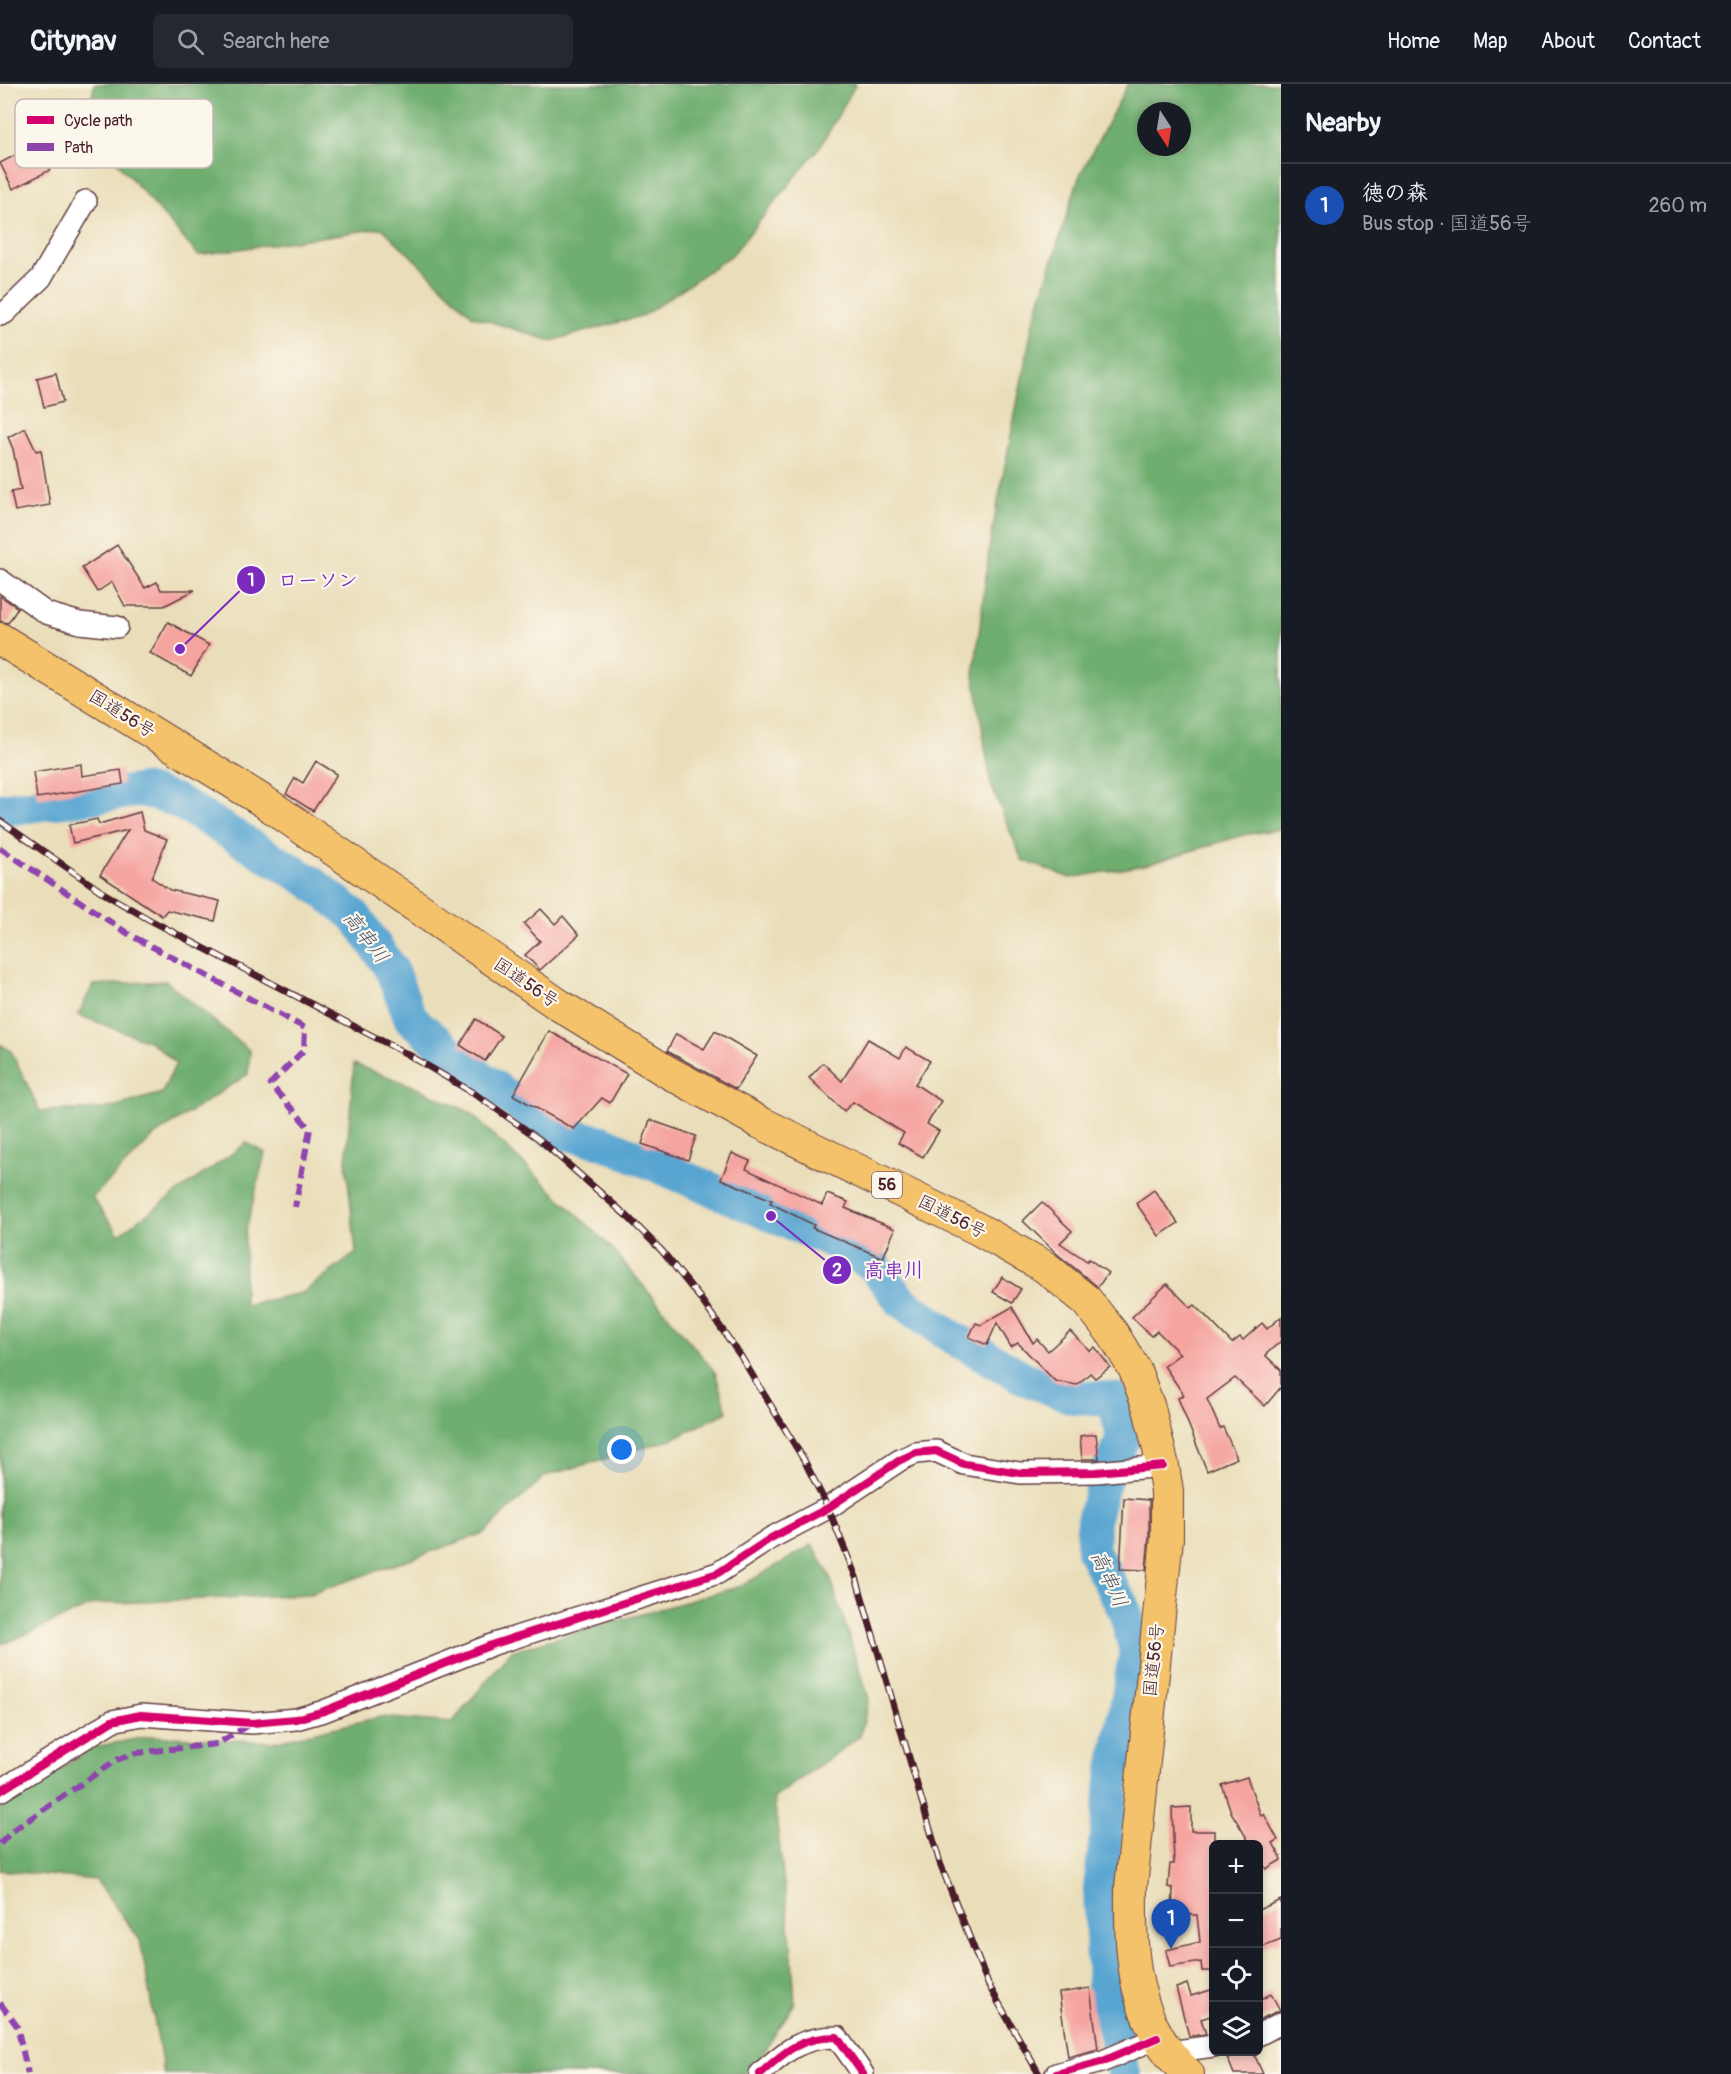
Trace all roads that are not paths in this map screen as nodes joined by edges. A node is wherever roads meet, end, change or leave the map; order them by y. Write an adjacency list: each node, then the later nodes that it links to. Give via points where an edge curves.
1 (86, 201): 2 (street, via 41,278)
2 (0, 315)
3 (0, 580): 4 (street, via 46,613 80,623)
4 (117, 627)
5 (0, 639): 6 (highway, 国道56号 / 56, via 263,801 559,1005 666,1071 1046,1267 1087,1301 1135,1370)
6 (1163, 1466): 7 (street, via 1020,1473 964,1464 936,1451 916,1453 771,1538 718,1574 494,1644 324,1712 296,1719 252,1723 141,1716 112,1721); 11 (highway, 国道56号 / 56, via 1167,1538 1130,1927 1139,1993)
7 (0, 1791)
8 (1281, 2023): 9 (street)
9 (1263, 2032)
10 (1209, 2047): 11 (street)
11 (1162, 2053): 14 (street, via 1101,2062)
12 (760, 2074): 13 (street, via 798,2044 837,2037)
13 (863, 2074)
14 (1056, 2074)

